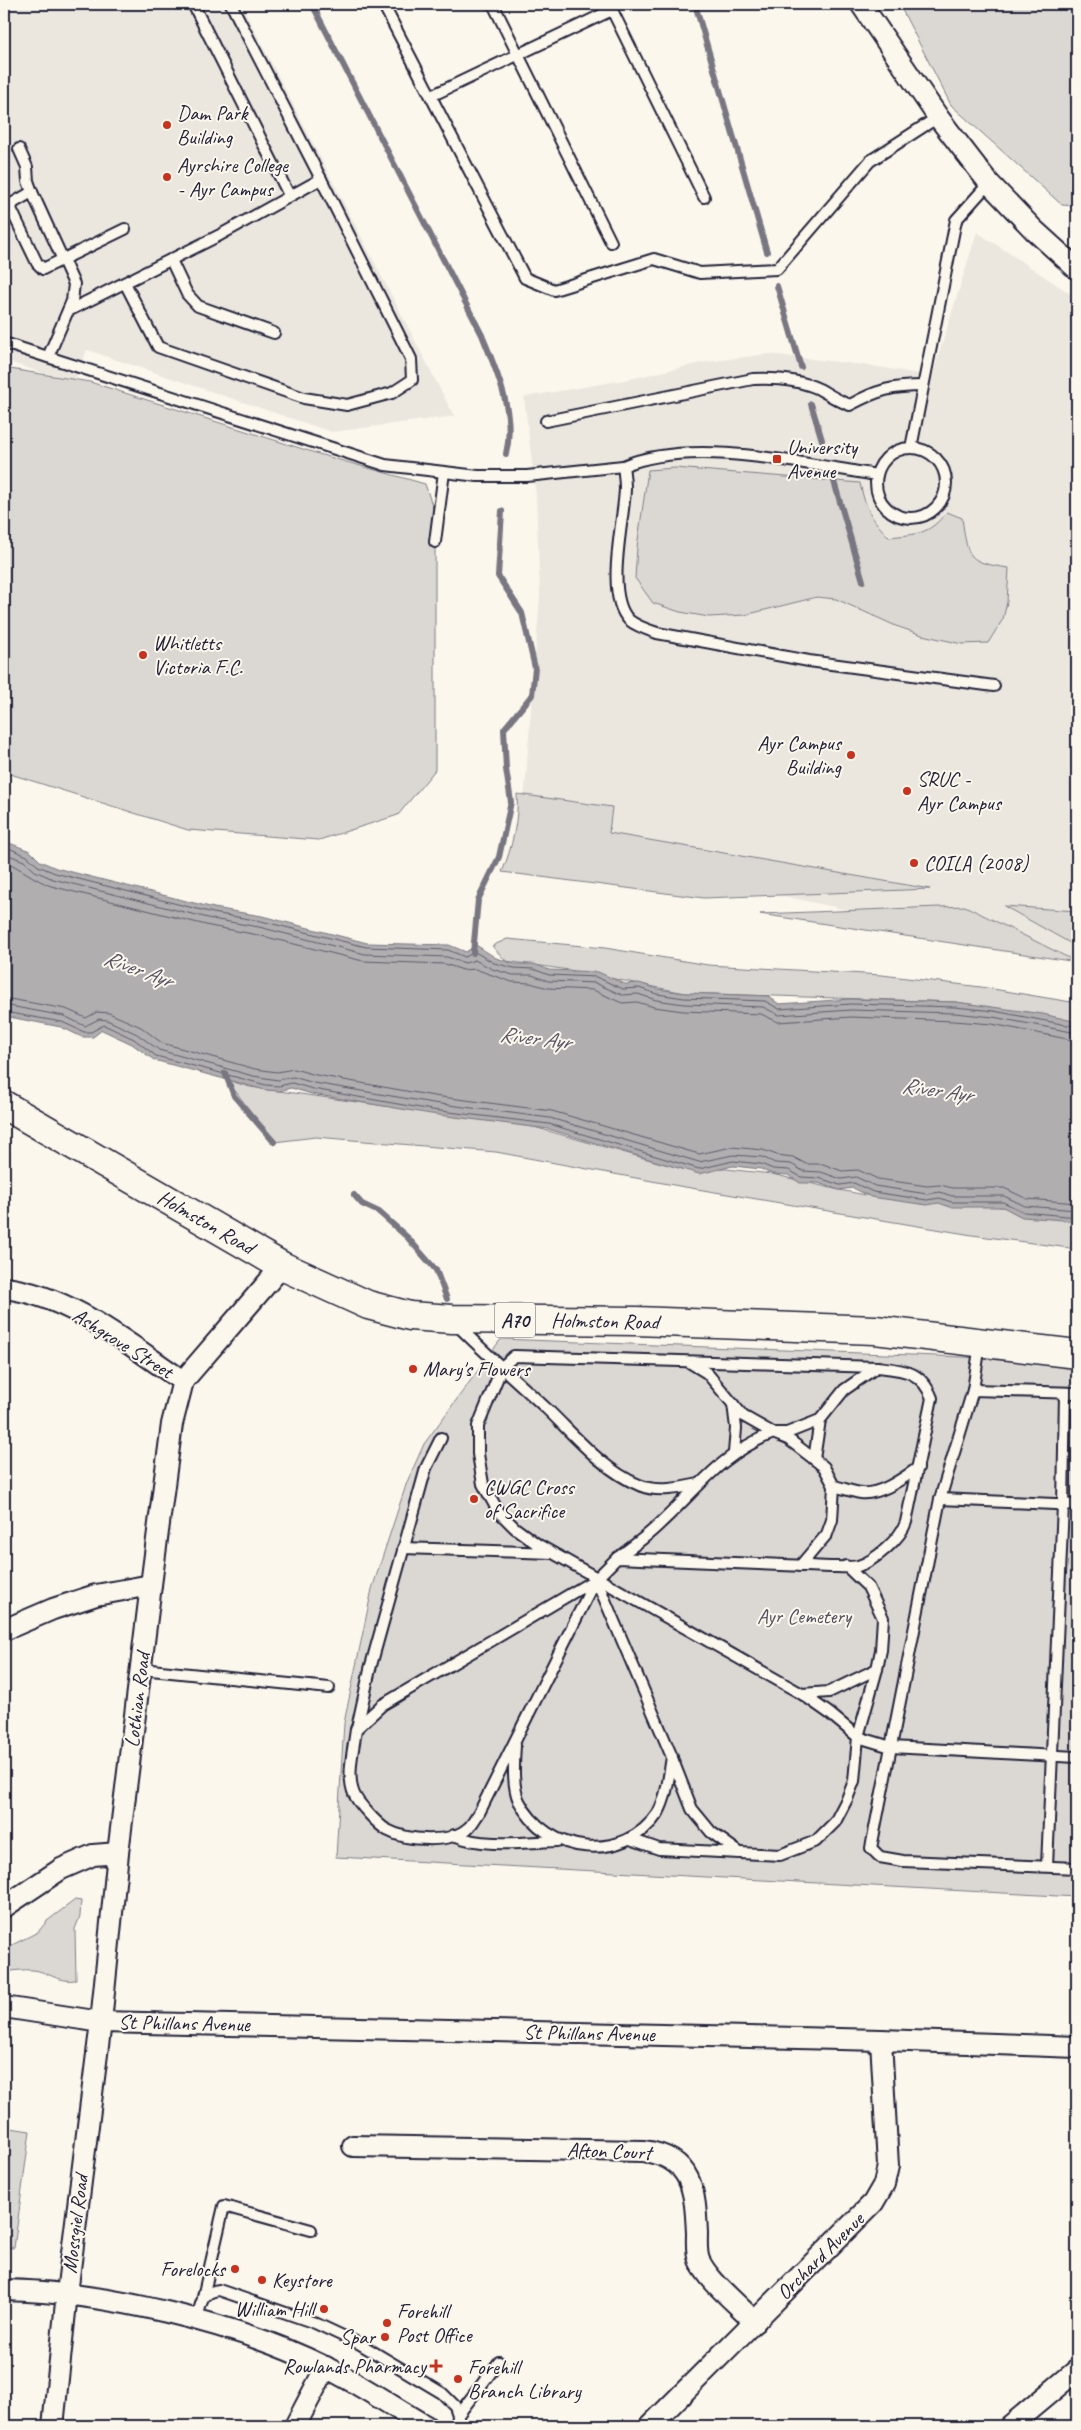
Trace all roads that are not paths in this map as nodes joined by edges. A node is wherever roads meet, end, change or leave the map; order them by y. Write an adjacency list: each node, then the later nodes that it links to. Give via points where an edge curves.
1 (193, 4): 14 (lane)
2 (231, 4): 11 (lane)
3 (383, 4): 8 (lane)
4 (493, 4): 7 (lane)
5 (861, 4): 9 (street)
6 (611, 7): 7 (lane); 15 (lane)
7 (518, 56): 8 (lane); 17 (lane)
8 (431, 96): 9 (lane, via 525,278 554,290 654,260 700,273 777,268 870,161)
9 (938, 117): 12 (street)
10 (19, 149): 13 (lane)
11 (321, 179): 14 (lane); 21 (lane, via 411,359 412,380 392,393 347,406 304,398 158,347)
12 (989, 183): 20 (street); 26 (lane, via 956,220)
13 (32, 192): 18 (lane); 18 (lane, via 13,203 11,209 37,263 43,268)
14 (289, 195): 19 (lane)
15 (704, 197)
16 (125, 229): 18 (lane)
17 (611, 242)
18 (64, 260): 22 (lane, via 74,284)
19 (171, 260): 21 (lane); 23 (lane, via 187,294 198,306)
20 (1077, 269)
21 (125, 283): 22 (lane)
22 (68, 311): 25 (lane)
23 (274, 333)
24 (4, 343): 25 (lane)
25 (48, 356): 30 (lane, via 385,465)
26 (923, 386): 27 (lane, via 897,386 874,392 850,405 836,401 818,389 782,378 753,379); 28 (lane)
27 (546, 421)
28 (911, 448): 31 (lane, via 889,456); 31 (lane, via 933,455 943,470 946,487 935,508 915,518 894,513 879,497)
29 (623, 466): 30 (lane, via 528,476); 31 (lane, via 663,455 702,452); 33 (lane, via 625,488 616,577 619,602 629,619 643,628 809,661)
30 (444, 472): 32 (lane)
31 (877, 475)
32 (435, 542)
33 (994, 686)
34 (4, 1105): 35 (main road, Holmston Road / A70)
35 (282, 1266): 37 (main road, Holmston Road / A70, via 368,1305 410,1316); 43 (street, Ashgrove Street)
36 (4, 1288): 43 (street, Ashgrove Street, via 55,1302 98,1324)
37 (452, 1319): 38 (main road, Holmston Road / A70, via 636,1320 875,1330); 41 (lane)
38 (981, 1343): 39 (main road, Holmston Road / A70); 44 (lane)
39 (1077, 1354)
40 (686, 1360): 41 (lane, via 514,1356); 42 (lane); 47 (lane, via 707,1373)
41 (502, 1367): 54 (lane, via 605,1464 639,1485 666,1488); 60 (lane, via 478,1426 483,1484 498,1511 515,1528)
42 (877, 1367): 48 (lane, via 844,1390); 53 (lane, via 906,1370 928,1387 932,1398)
43 (183, 1381): 65 (street, Lothian Road, via 172,1424)
44 (973, 1390): 45 (lane); 56 (lane)
45 (1065, 1393): 46 (lane); 57 (lane)
46 (1077, 1393)
47 (733, 1403): 49 (lane, via 743,1416); 51 (lane)
48 (820, 1420): 49 (lane, via 787,1433); 52 (lane)
49 (773, 1433): 51 (lane); 52 (lane, via 788,1439)
50 (441, 1438): 59 (lane, via 426,1468)
51 (734, 1453): 54 (lane)
52 (814, 1458): 55 (lane, via 824,1466)
53 (918, 1468): 55 (lane, via 900,1480 870,1492); 63 (lane, via 903,1531 880,1553 858,1566)
54 (700, 1483): 61 (lane, via 654,1529)
55 (834, 1486): 62 (lane, via 832,1520 827,1534)
56 (940, 1499): 57 (lane); 74 (lane)
57 (1063, 1505): 58 (lane); 75 (lane)
58 (1077, 1505)
59 (403, 1548): 60 (lane); 71 (lane)
60 (555, 1554): 64 (lane)
61 (616, 1558): 62 (lane); 64 (lane)
62 (800, 1566): 63 (lane)
63 (846, 1566): 68 (lane, via 868,1587 883,1618)
64 (596, 1579): 70 (lane); 71 (lane, via 382,1706); 73 (lane); 76 (lane)
65 (151, 1585): 66 (street, via 88,1598); 67 (street, Lothian Road)
66 (4, 1630)
67 (141, 1669): 69 (lane); 81 (street, Lothian Road)
68 (877, 1669): 70 (lane, via 828,1692); 72 (lane)
69 (329, 1688)
70 (802, 1694): 72 (lane)
71 (356, 1729): 78 (lane, via 351,1783 354,1794 370,1813 387,1830 416,1838)
72 (858, 1737): 74 (lane); 82 (lane, via 854,1780 847,1799 835,1822 816,1841 780,1855)
73 (515, 1742): 78 (lane, via 479,1813 468,1829); 80 (lane, via 518,1799 538,1827)
74 (891, 1747): 75 (lane); 83 (lane, via 871,1848 880,1857)
75 (1052, 1755): 77 (lane); 83 (lane)
76 (672, 1757): 79 (lane, via 658,1812); 82 (lane, via 692,1809 711,1832)
77 (1077, 1757)
78 (454, 1835): 80 (lane, via 462,1839 502,1843)
79 (630, 1839): 80 (lane, via 584,1847); 82 (lane, via 659,1849)
80 (558, 1841)
81 (118, 1853): 85 (street, via 93,1855 61,1869); 87 (street, Lothian Road)
82 (741, 1854)
83 (1047, 1866): 84 (lane)
84 (1077, 1868)
85 (4, 1907)
86 (4, 2006): 87 (street, St Phillans Avenue)
87 (100, 2022): 88 (street, St Phillans Avenue); 93 (street, Mossgiel Road)
88 (880, 2040): 89 (street, St Phillans Avenue); 96 (street, Orchard Avenue, via 888,2166 884,2184 873,2203)
89 (1077, 2047)
90 (353, 2146): 96 (street, Afton Court, via 661,2153 685,2172 695,2196 698,2258 704,2271)
91 (311, 2230): 94 (lane, via 224,2206)
92 (4, 2290): 93 (street)
93 (67, 2293): 95 (street); 101 (street, Mossgiel Road)
94 (203, 2297): 95 (lane); 100 (lane, via 219,2290 315,2323 360,2344 442,2393 455,2406)
95 (197, 2320): 98 (street, via 263,2341)
96 (756, 2322): 107 (street, Orchard Avenue)
97 (499, 2362): 100 (lane)
98 (326, 2367): 104 (street); 105 (street)
99 (1077, 2370): 108 (street)
100 (458, 2415): 106 (lane)
101 (53, 2426)
102 (281, 2426): 103 (street)
103 (287, 2426)
104 (295, 2426)
105 (426, 2426)
106 (457, 2426)
107 (650, 2426)
108 (1010, 2426)

